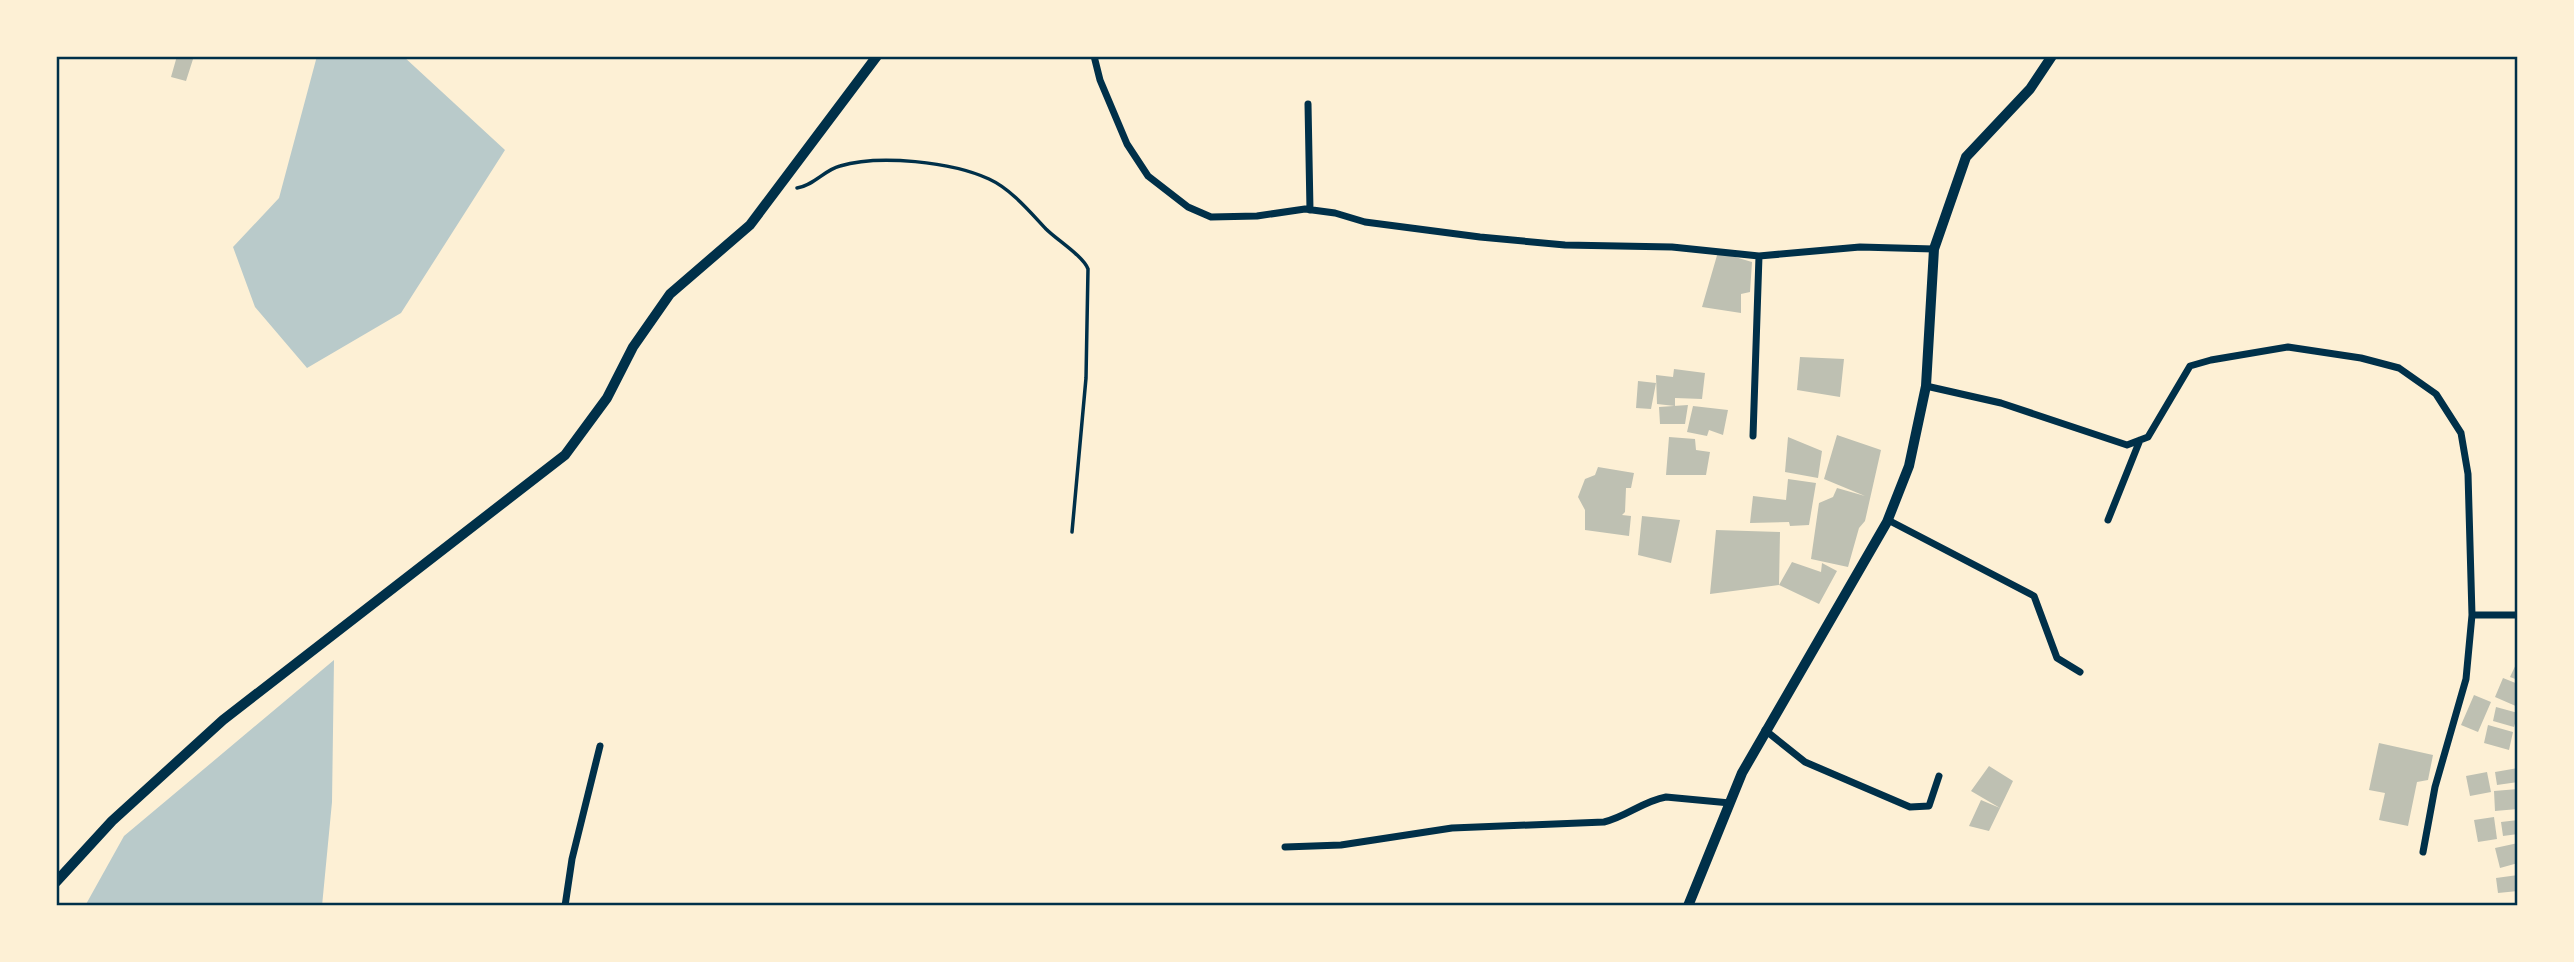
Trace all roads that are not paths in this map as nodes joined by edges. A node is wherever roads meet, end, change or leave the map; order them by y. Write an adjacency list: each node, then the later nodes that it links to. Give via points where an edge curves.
1 (877, 56): 22 (street, via 750,225 670,294 633,347 607,398 565,455 223,720 112,821)
2 (1094, 56): 5 (street, via 1126,144 1148,176 1165,191 1211,217)
3 (2052, 56): 6 (street, via 2030,89 1966,157)
4 (1308, 104): 5 (street)
5 (1310, 210): 7 (street, via 1480,237)
6 (1934, 249): 7 (street, via 1860,247); 8 (street)
7 (1759, 256): 9 (street)
8 (1926, 386): 10 (street, via 2001,403 2108,441 2127,445); 11 (street, via 1909,466)
9 (1753, 436)
10 (2140, 440): 12 (street); 13 (street, via 2148,437 2160,420 2190,366 2211,360 2288,347 2399,368 2436,394 2462,433 2468,474)
11 (1888, 520): 15 (street, via 2034,596 2057,658); 16 (street)
12 (2108, 520)
13 (2472, 615): 14 (street); 21 (street, via 2466,679 2435,787)
14 (2518, 615)
15 (2080, 672)
16 (1765, 730): 18 (street, via 1805,762 1910,807 1929,806); 19 (street)
17 (600, 746): 23 (street)
18 (1940, 776)
19 (1730, 803): 20 (street, via 1666,797 1604,822 1452,828 1341,845); 24 (street)
20 (1285, 847)
21 (2423, 852)
22 (56, 881)
23 (565, 906)
24 (1688, 906)

